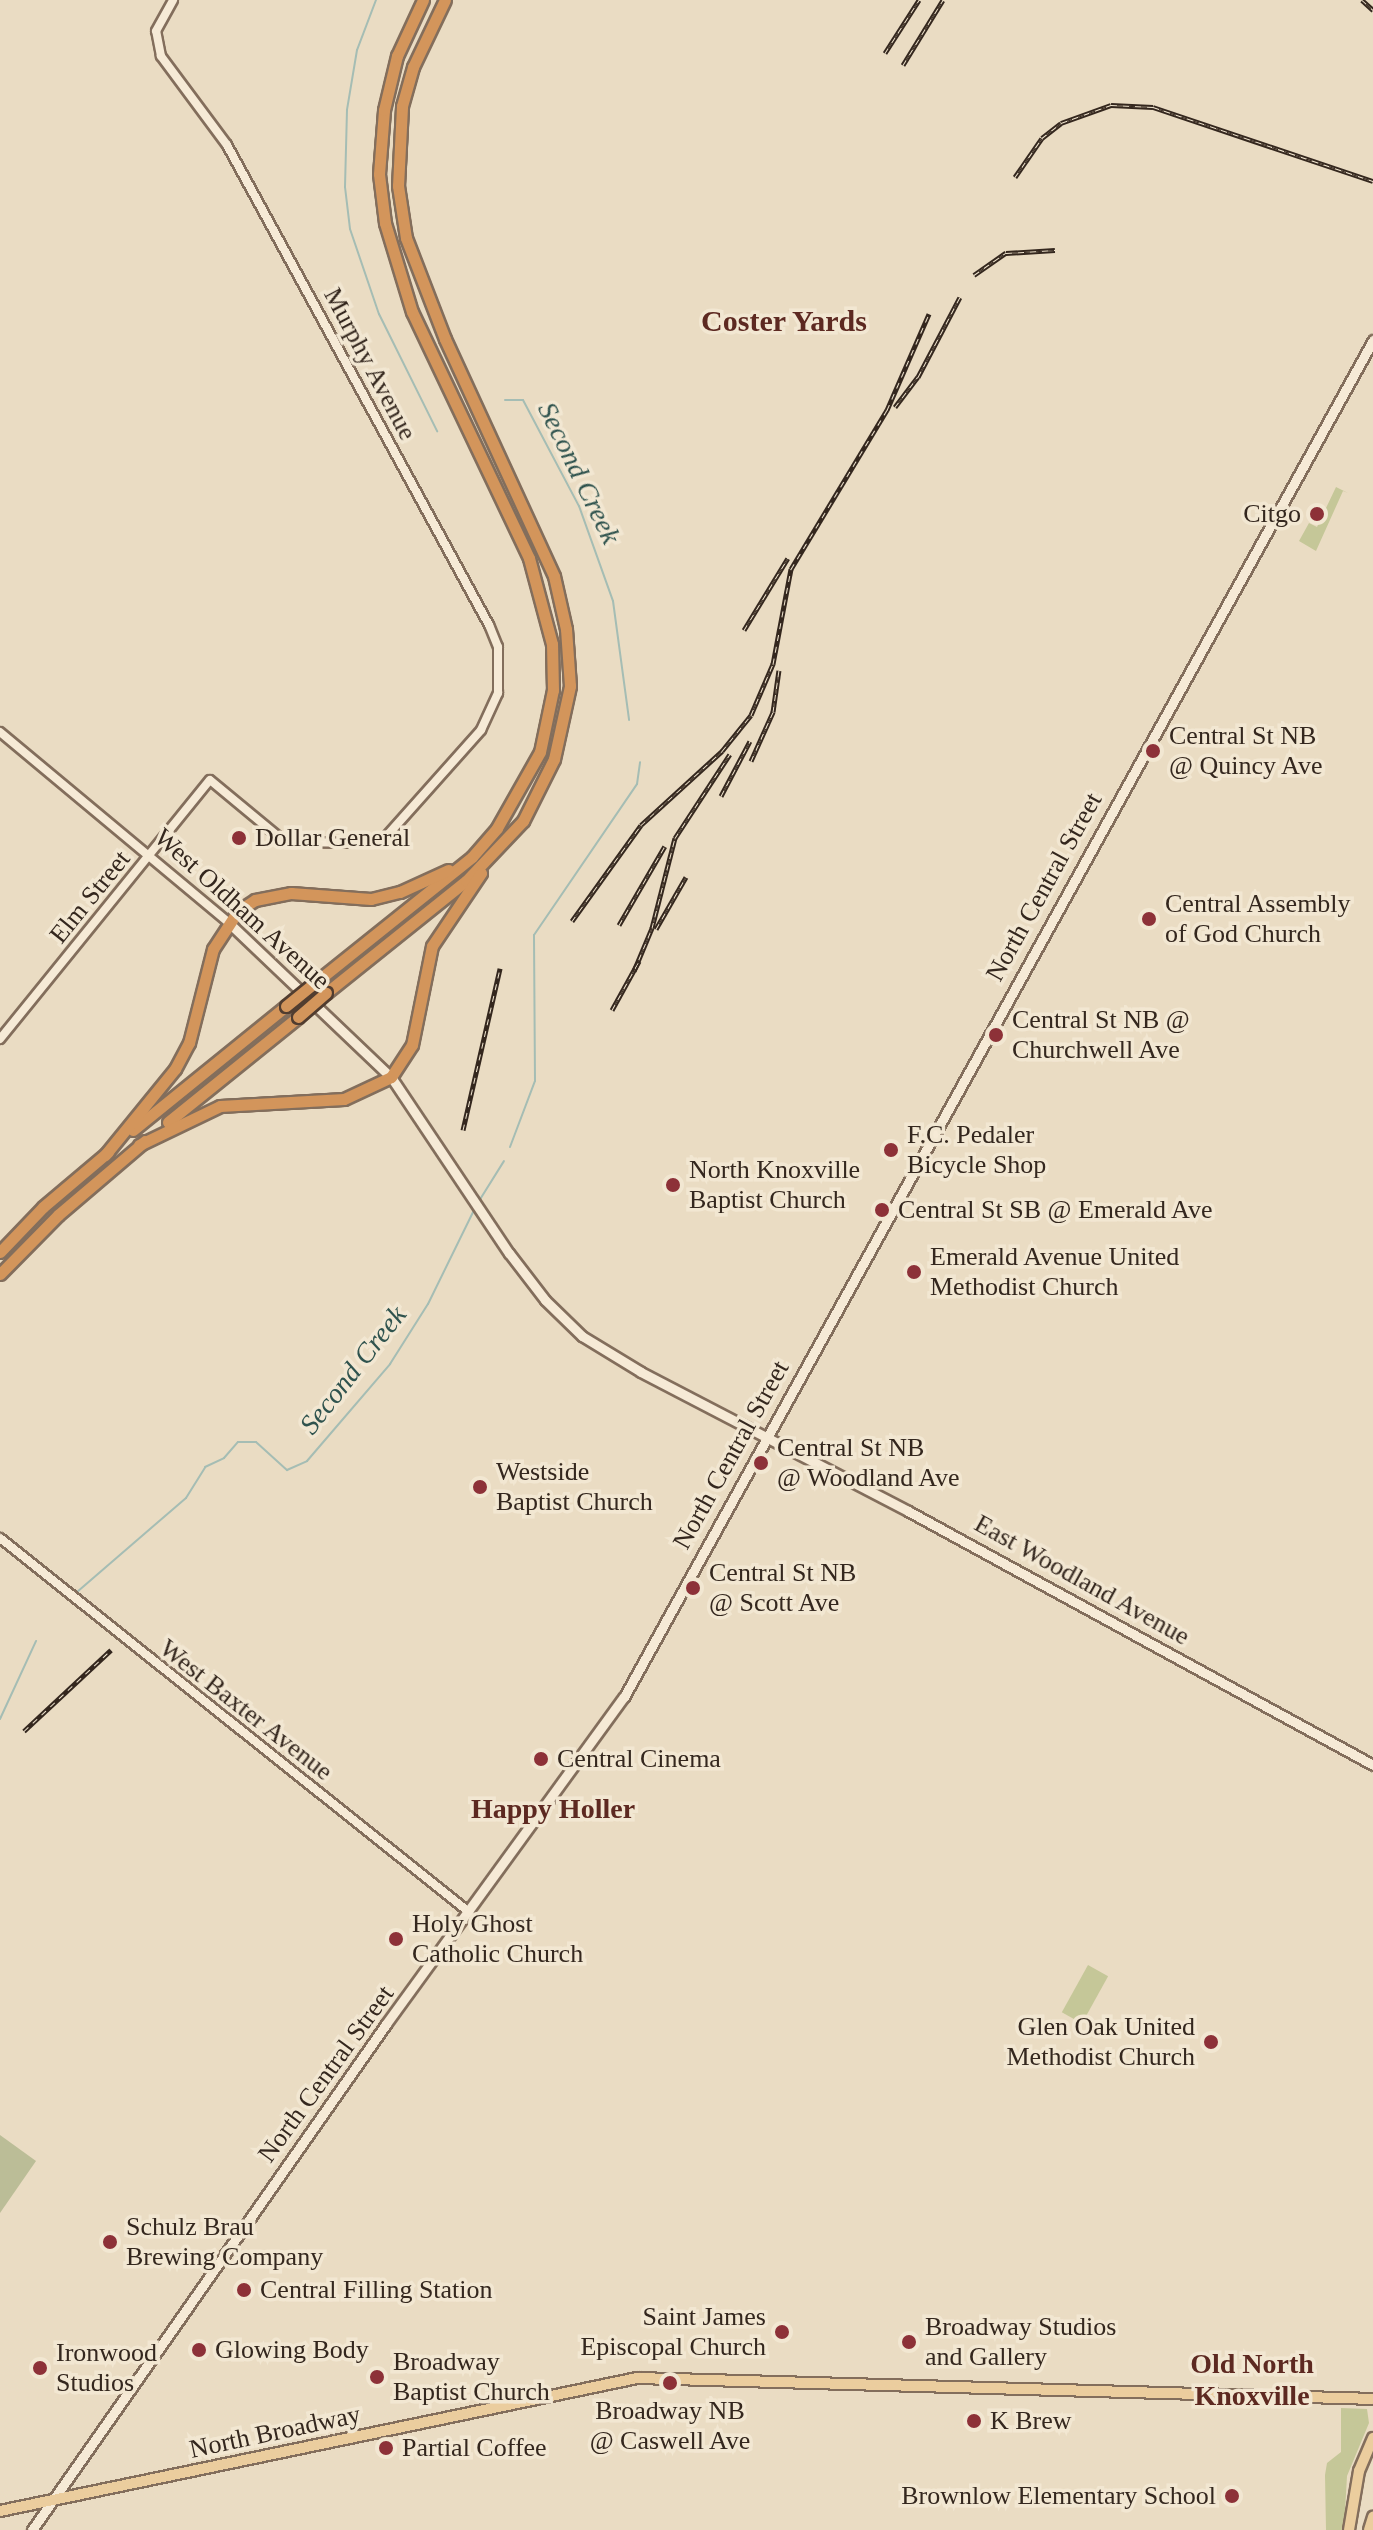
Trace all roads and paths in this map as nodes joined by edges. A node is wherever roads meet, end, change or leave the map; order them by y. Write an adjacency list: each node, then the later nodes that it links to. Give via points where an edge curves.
1 (173, 0): 6 (street, Murphy Avenue, via 156,31 161,56 227,145 489,625 500,673 495,702 481,730 384,839 358,847 285,842)
2 (445, 0): 7 (highway, via 413,67 398,135 406,238 445,339 540,540 561,602 568,643 570,686 554,759 523,821)
3 (421, 4): 9 (highway, via 397,56 379,150 385,223 412,312 529,558 552,644 553,690 540,752 522,791)
4 (1373, 340): 22 (main road, North Central Street)
5 (0, 732): 8 (street, West Oldham Avenue)
6 (210, 780): 8 (street, Elm Street)
7 (496, 852): 12 (highway, via 432,946 412,1045); 13 (highway, bridge)
8 (151, 854): 10 (street, West Oldham Avenue); 11 (street, Elm Street)
9 (472, 857): 10 (highway, via 400,892 371,899 271,895); 14 (highway, bridge)
10 (228, 922): 12 (main road, West Oldham Avenue); 14 (highway, via 213,949 189,1043 156,1097)
11 (0, 1039)
12 (391, 1077): 13 (highway, via 356,1096 332,1101 220,1106); 18 (main road, West Oldham Avenue)
13 (139, 1145): 19 (highway)
14 (105, 1155): 15 (highway)
15 (24, 1225): 16 (highway); 17 (highway)
16 (0, 1243)
17 (0, 1252)
18 (509, 1253): 22 (main road, East Woodland Avenue, via 545,1300 582,1336)
19 (11, 1263): 20 (highway); 21 (highway)
20 (0, 1274)
21 (0, 1280)
22 (767, 1438): 24 (main road, East Woodland Avenue); 25 (main road, North Central Street, via 624,1697)
23 (0, 1538): 25 (street, West Baxter Avenue)
24 (1373, 1765)
25 (469, 1912): 28 (main road, North Central Street)
26 (1373, 2399): 28 (main road, North Broadway, via 637,2378)
27 (1373, 2438): 32 (main road, via 1359,2471)
28 (52, 2500): 29 (main road, North Broadway); 31 (main road, North Central Street)
29 (0, 2511)
30 (1373, 2517): 33 (main road)
31 (32, 2530)
32 (1349, 2530)
33 (1369, 2530)

